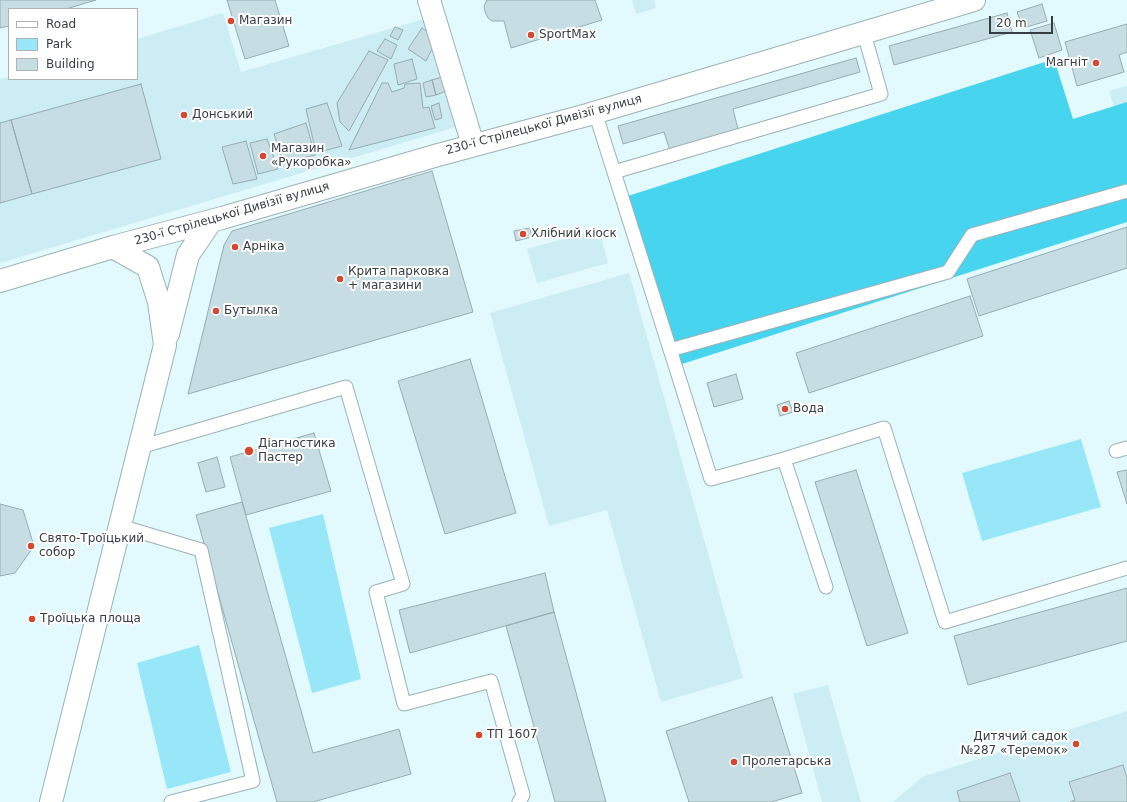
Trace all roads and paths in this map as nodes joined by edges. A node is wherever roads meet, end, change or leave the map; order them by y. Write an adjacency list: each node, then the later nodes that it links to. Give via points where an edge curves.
1 (429, 0): 5 (street)
2 (974, 0): 3 (street, 230-ї Стрілецької Дивізії вулиця)
3 (864, 33): 4 (street, 230-ї Стрілецької Дивізії вулиця); 6 (lane, via 881,94)
4 (595, 112): 5 (street, 230-ї Стрілецької Дивізії вулиця); 6 (lane)
5 (473, 145): 8 (street, 230-ї Стрілецької Дивізії вулиця)
6 (614, 172): 12 (lane)
7 (1127, 191): 12 (lane, via 972,234 948,272)
8 (211, 221): 9 (street, 230-ї Стрілецької Дивізії вулиця); 11 (street, via 188,255)
9 (113, 247): 10 (street, 230-ї Стрілецької Дивізії вулиця); 11 (street, 230-ї Стрілецької Дивізії вулиця, via 148,267 159,302)
10 (0, 281)
11 (165, 345): 13 (street, 230-ї Стрілецької Дивізії вулиця)
12 (670, 350): 14 (lane, via 711,479)
13 (140, 447): 15 (street, 230-ї Стрілецької Дивізії вулиця); 20 (lane, via 346,387 403,584 376,592 404,704 491,681 523,795)
14 (784, 459): 16 (lane, via 884,428 945,622); 17 (lane)
15 (120, 526): 18 (street, 230-ї Стрілецької Дивізії вулиця); 19 (lane, via 201,550 253,781)
16 (1127, 568)
17 (826, 587)
18 (51, 802)
19 (171, 802)
20 (519, 802)

